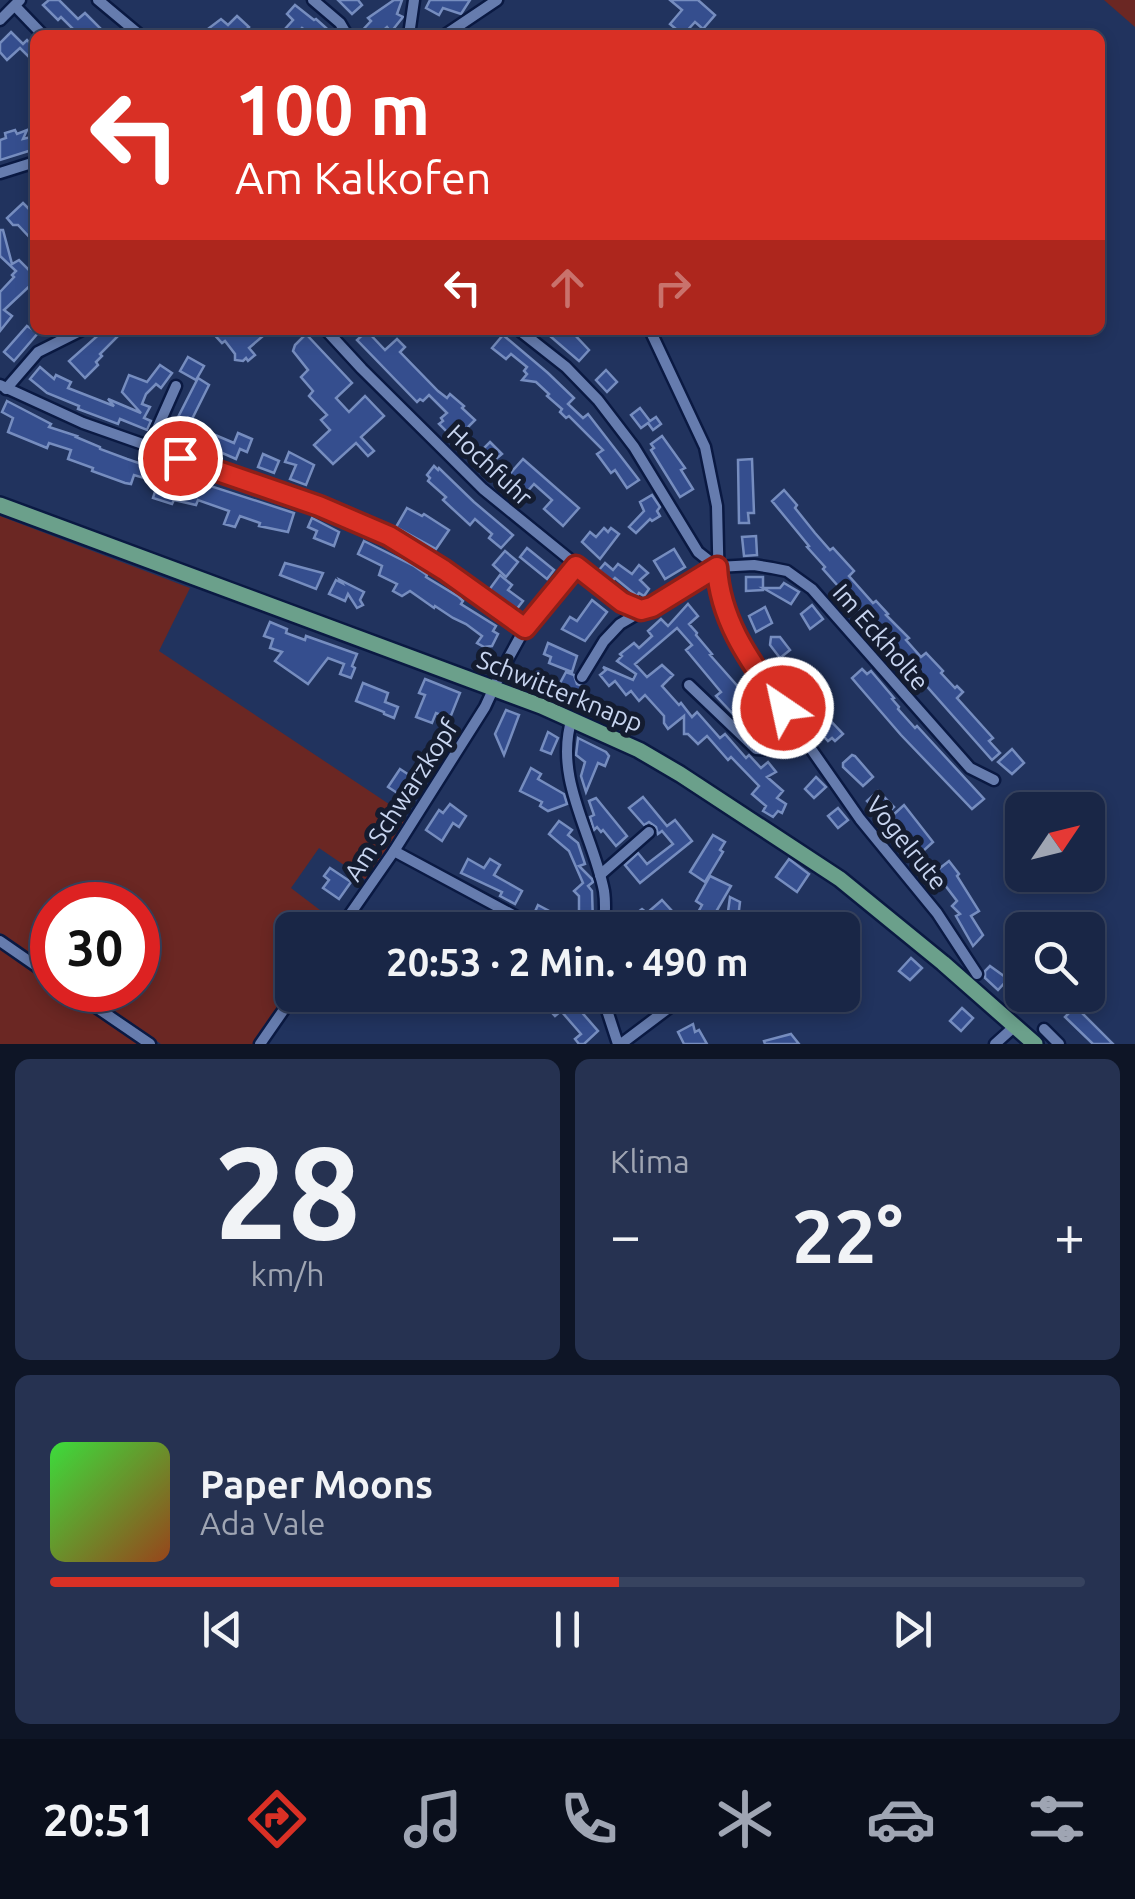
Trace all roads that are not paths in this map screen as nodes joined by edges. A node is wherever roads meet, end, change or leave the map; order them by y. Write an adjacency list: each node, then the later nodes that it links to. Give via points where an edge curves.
1 (98, 0): 8 (street)
2 (313, 0): 9 (street)
3 (414, 0): 10 (street)
4 (497, 0): 11 (street)
5 (18, 3): 6 (street); 7 (street)
6 (0, 20)
7 (39, 30)
8 (134, 30)
9 (344, 30)
10 (410, 30)
11 (452, 30)
12 (30, 164): 13 (street)
13 (0, 173)
14 (72, 335): 19 (street, via 38,352)
15 (331, 335): 22 (street, Hochfuhr, via 483,489)
16 (525, 335): 23 (street, via 598,400 698,552)
17 (652, 335): 23 (street, Vogelrute, via 705,447 717,506)
18 (176, 386): 20 (street)
19 (3, 387): 20 (street)
20 (148, 447): 25 (street, via 389,536)
21 (0, 504): 28 (main road, Schwitterknapp)
22 (576, 566): 24 (street, Hochfuhr); 25 (street, Am Schwarzkopf)
23 (717, 567): 24 (street); 30 (street, Vogelrute, via 729,624); 31 (street, Im Eckholte, via 754,565 798,578 970,768)
24 (641, 610): 26 (street, via 612,632)
25 (525, 628): 28 (street, Am Schwarzkopf)
26 (582, 678)
27 (690, 685): 30 (street, via 756,748 774,750)
28 (494, 690): 29 (main road, Schwitterknapp); 33 (street, Am Schwarzkopf)
29 (572, 718): 34 (street, via 570,774); 45 (main road, Schwitterknapp, via 680,774 807,856)
30 (804, 737): 40 (street, Vogelrute)
31 (994, 780)
32 (649, 832): 34 (street)
33 (394, 851): 35 (street, Am Schwarzkopf); 36 (street)
34 (600, 875): 37 (street)
35 (352, 912)
36 (508, 912)
37 (606, 912)
38 (0, 941): 39 (street)
39 (30, 962)
40 (977, 974)
41 (103, 1012): 47 (street)
42 (282, 1012): 48 (street)
43 (608, 1012): 49 (street)
44 (663, 1012): 49 (street)
45 (1015, 1026): 50 (street); 51 (main road, Schwitterknapp)
46 (1044, 1028): 52 (street)
47 (150, 1044)
48 (260, 1044)
49 (620, 1044)
50 (995, 1044)
51 (1035, 1044)
52 (1059, 1044)

